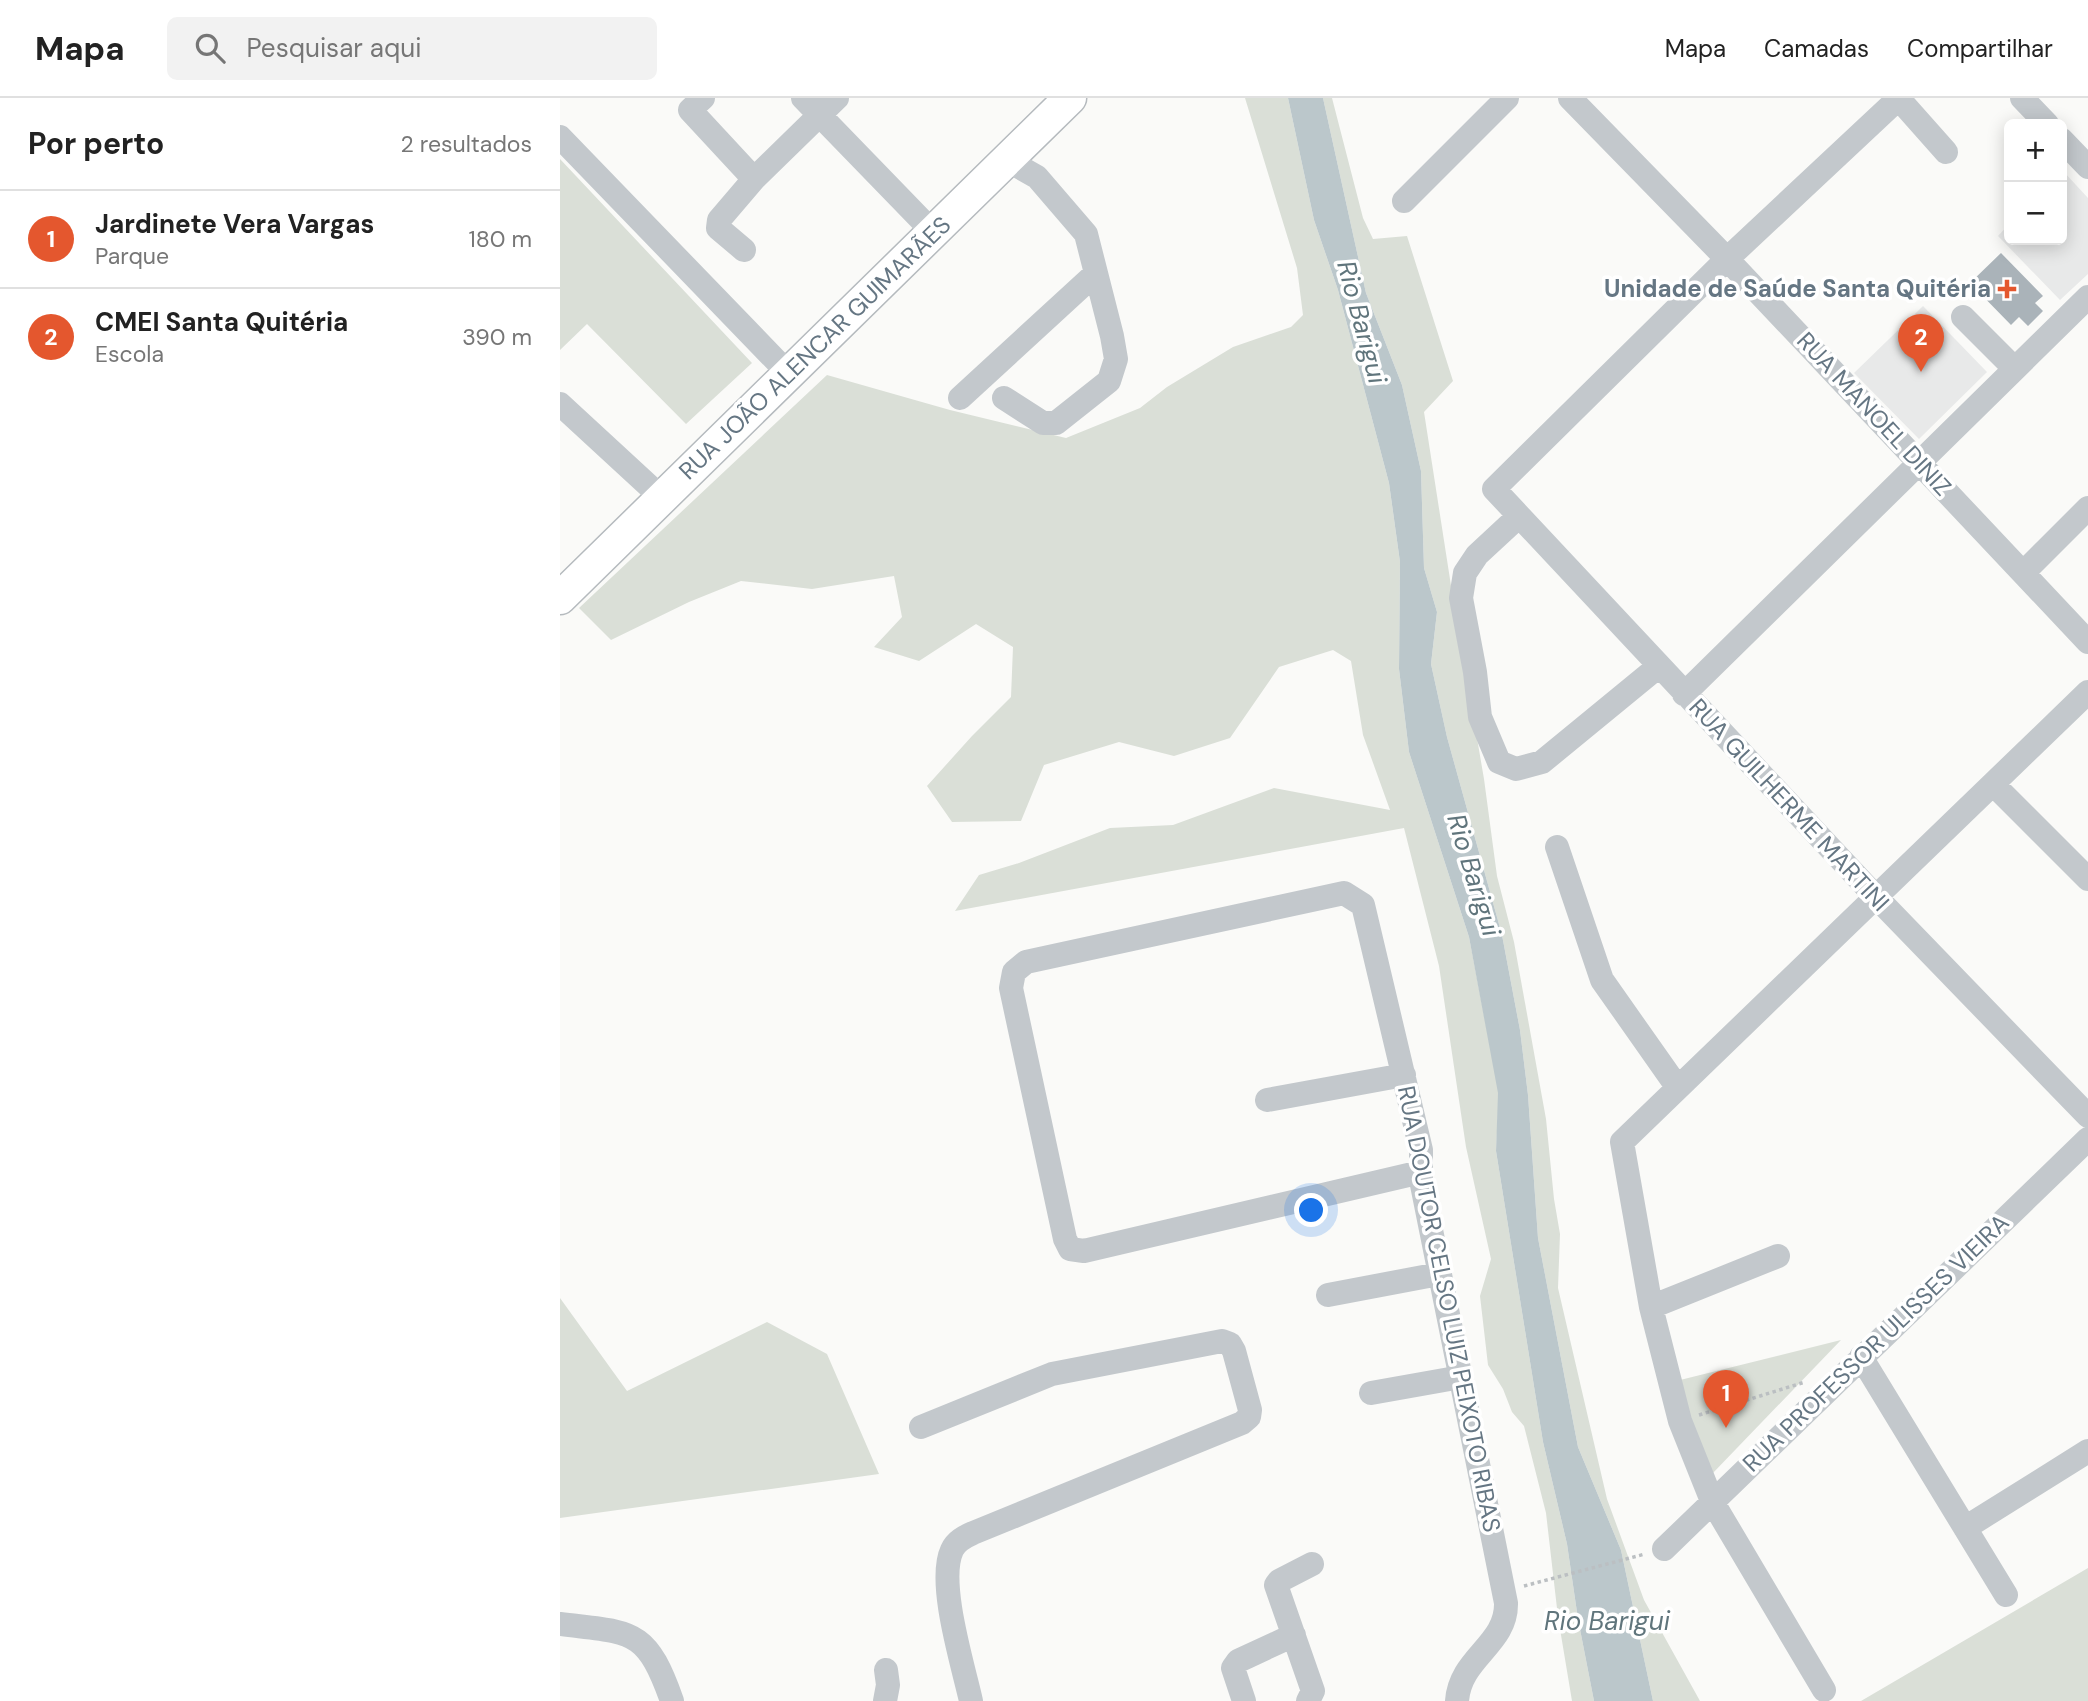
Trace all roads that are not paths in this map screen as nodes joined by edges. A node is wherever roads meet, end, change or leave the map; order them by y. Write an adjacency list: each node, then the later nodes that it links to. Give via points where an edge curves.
1 (1070, 98): 12 (main road, RUA JOÃO ALENCAR GUIMARÃES)
2 (1507, 98): 15 (street)
3 (1570, 98): 18 (street, RUA MANOEL DINIZ)
4 (1899, 98): 11 (street); 18 (street)
5 (2022, 98): 8 (street)
6 (691, 102): 14 (street)
7 (820, 103): 14 (street); 16 (street)
8 (2042, 119)
9 (560, 137): 23 (street)
10 (2067, 145): 13 (street)
11 (1945, 152)
12 (1007, 160): 16 (main road, RUA JOÃO ALENCAR GUIMARÃES); 19 (street, via 1037,177 1086,234)
13 (2088, 167)
14 (754, 179): 17 (street, via 719,220 718,228)
15 (1404, 201)
16 (933, 232): 23 (main road, RUA JOÃO ALENCAR GUIMARÃES)
17 (744, 250)
18 (1727, 259): 27 (street, RUA MANOEL DINIZ); 30 (street, RUA GUILHERME MARTINI, via 1494,489)
19 (1094, 274): 24 (street); 25 (street, via 1116,359 1109,381 1056,423 1043,423)
20 (2088, 297): 22 (street)
21 (1963, 317): 22 (street)
22 (2014, 368): 27 (street)
23 (789, 374): 28 (main road, RUA JOÃO ALENCAR GUIMARÃES)
24 (960, 398)
25 (1004, 398)
26 (560, 404): 28 (street)
27 (1920, 463): 31 (street, RUA MANOEL DINIZ); 36 (street)
28 (662, 498): 32 (main road, RUA JOÃO ALENCAR GUIMARÃES)
29 (2088, 508): 31 (street)
30 (1519, 516): 34 (street, RUA GUILHERME MARTINI); 34 (street, via 1477,555 1465,573 1461,598 1480,717 1499,762 1516,769 1542,762)
31 (2023, 573): 33 (street, RUA MANOEL DINIZ)
32 (560, 598)
33 (2088, 642)
34 (1659, 666): 36 (street, RUA GUILHERME MARTINI)
35 (2088, 692): 37 (street)
36 (1684, 694): 40 (street, RUA GUILHERME MARTINI)
37 (1993, 784): 39 (street); 40 (street)
38 (1557, 847): 42 (street, via 1602,979)
39 (2088, 879)
40 (1876, 897): 42 (street); 44 (street, RUA GUILHERME MARTINI)
41 (1404, 1075): 43 (street); 46 (street, RUA DOUTOR CELSO LUIZ PEIXOTO RIBAS, via 1421,1150); 46 (street, RUA DOUTOR CELSO LUIZ PEIXOTO RIBAS, via 1363,905 1344,893 1026,962 1014,972 1011,988 1070,1249 1084,1251)
42 (1678, 1088): 50 (street, via 1622,1142)
43 (1267, 1100)
44 (2088, 1116)
45 (2088, 1139): 51 (street, RUA PROFESSOR ULISSES VIEIRA)
46 (1421, 1172): 48 (street, RUA DOUTOR CELSO LUIZ PEIXOTO RIBAS)
47 (1778, 1256): 50 (street)
48 (1440, 1274): 49 (street); 52 (street, RUA DOUTOR CELSO LUIZ PEIXOTO RIBAS)
49 (1328, 1295)
50 (1651, 1307): 56 (street, via 1680,1421)
51 (1861, 1357): 56 (street, RUA PROFESSOR ULISSES VIEIRA); 57 (street)
52 (1461, 1377): 53 (street); 70 (street, RUA DOUTOR CELSO LUIZ PEIXOTO RIBAS, via 1506,1613 1503,1625 1465,1672)
53 (1371, 1393)
54 (921, 1427): 67 (street, via 1052,1374 1222,1341 1234,1351 1250,1410 1242,1423 961,1539 953,1547 948,1590)
55 (2088, 1451): 57 (street)
56 (1712, 1501): 58 (street, RUA PROFESSOR ULISSES VIEIRA); 64 (street)
57 (1965, 1528): 60 (street)
58 (1653, 1552)
59 (1312, 1564): 62 (street, via 1276,1586)
60 (2006, 1595)
61 (560, 1624): 65 (street, via 623,1633 638,1640 656,1660)
62 (1294, 1635): 68 (street, via 1238,1661 1234,1676); 69 (street, via 1312,1691)
63 (886, 1670): 66 (street)
64 (1824, 1690)
65 (672, 1701)
66 (886, 1701)
67 (971, 1701)
68 (1244, 1701)
69 (1308, 1701)
70 (1457, 1701)

